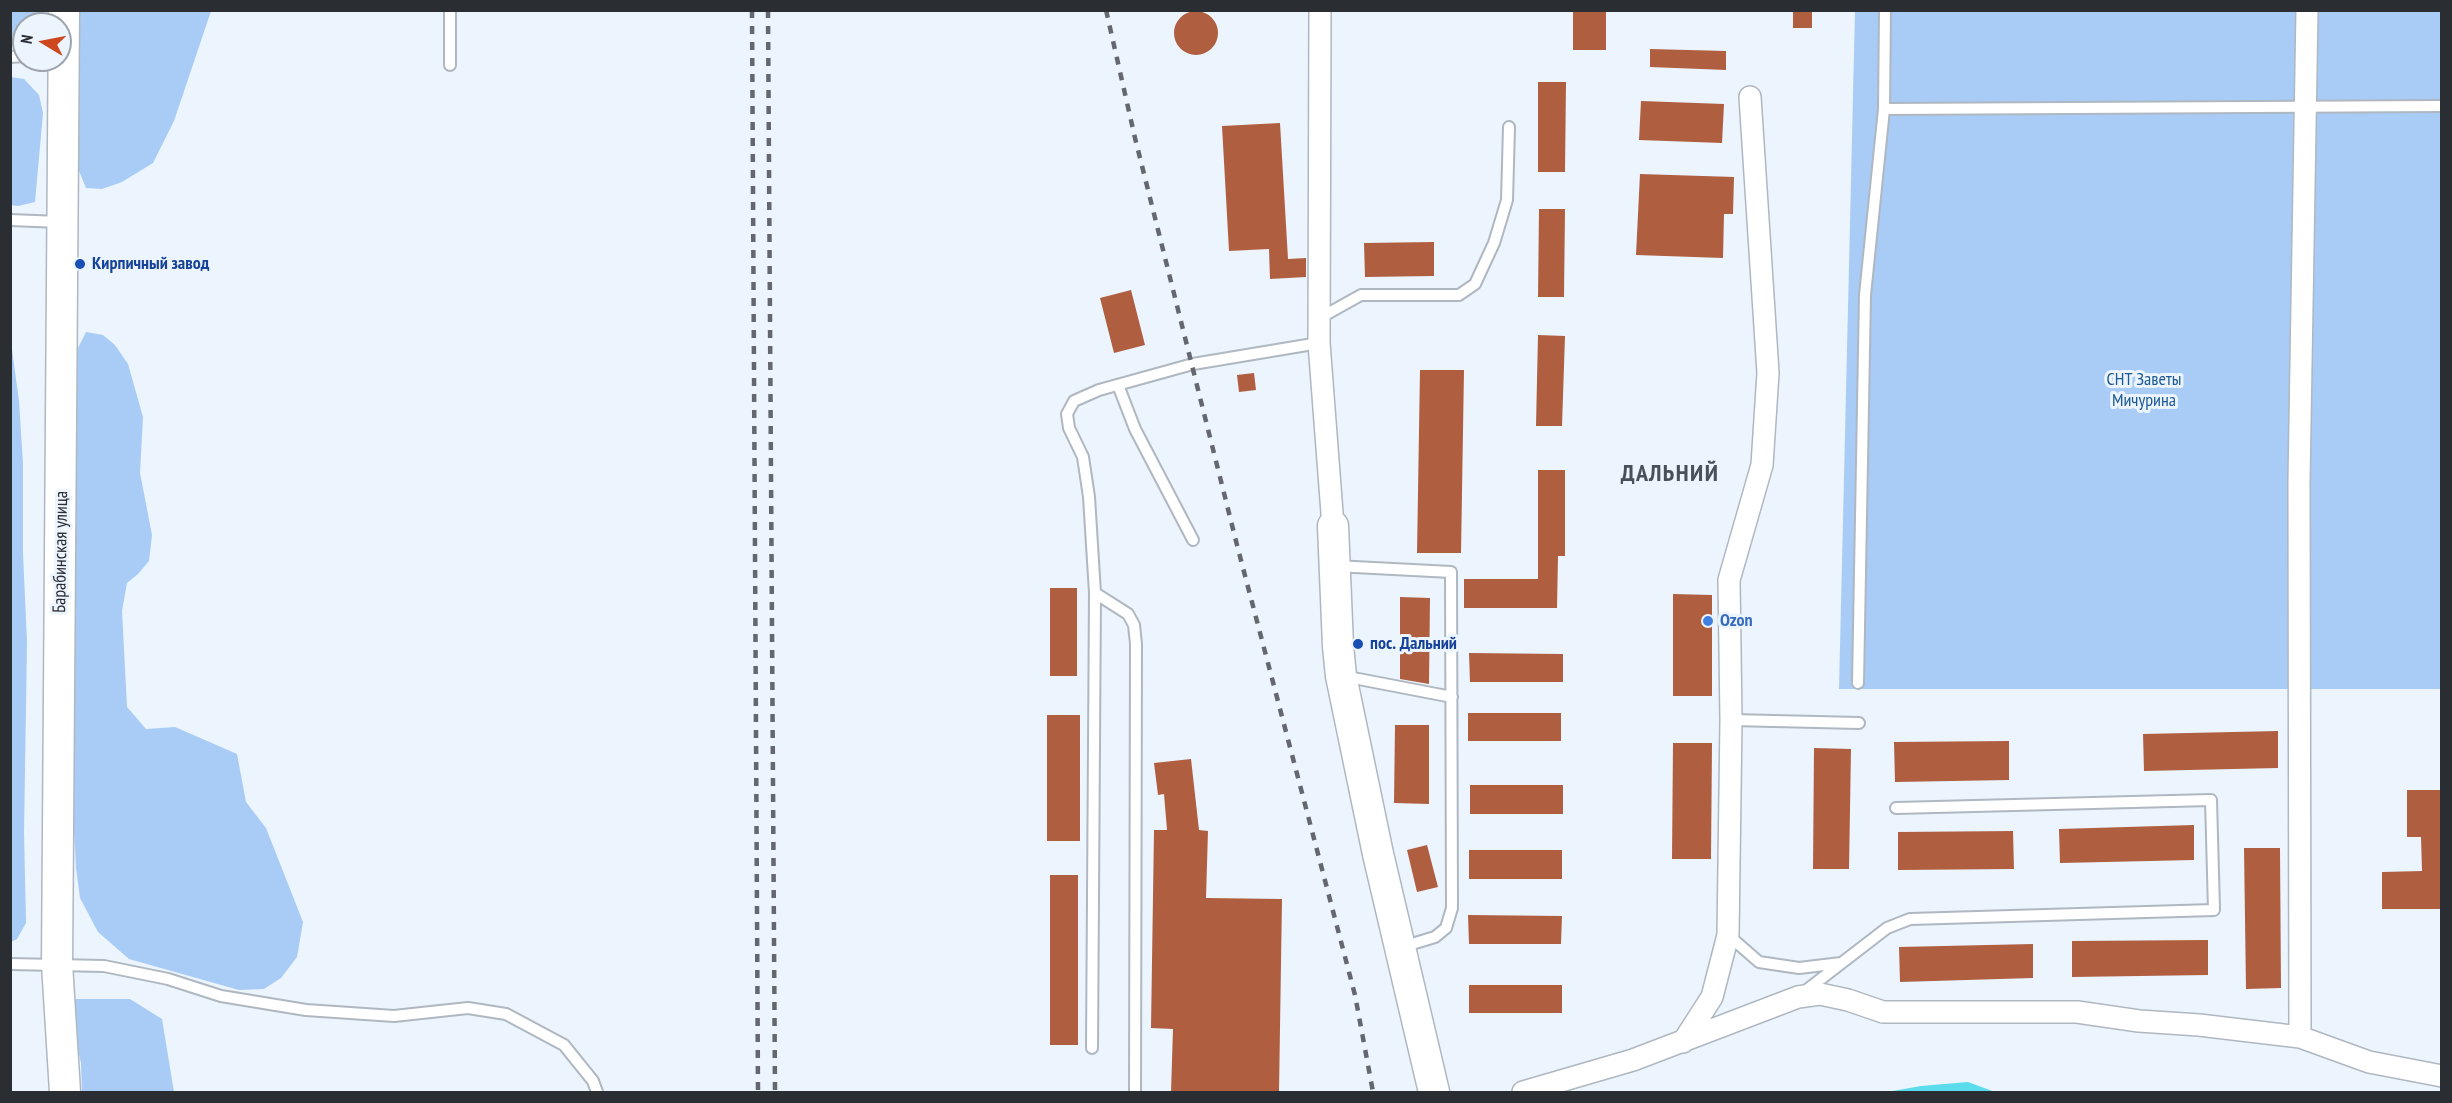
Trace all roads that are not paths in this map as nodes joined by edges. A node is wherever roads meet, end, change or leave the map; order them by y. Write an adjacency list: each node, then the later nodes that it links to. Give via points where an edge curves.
1 (450, 10): 5 (lane)
2 (1320, 10): 14 (street)
3 (1885, 10): 10 (lane)
4 (2307, 10): 9 (street)
5 (450, 65)
6 (62, 72): 13 (street, Барабинская улица)
7 (1750, 97): 24 (street, via 1768,373 1762,465 1729,580)
8 (2442, 106): 9 (lane)
9 (2306, 107): 10 (lane); 33 (street, via 2299,482)
10 (1884, 109): 22 (lane, via 1865,295)
11 (1509, 127): 14 (lane, via 1507,200 1494,243 1475,284 1459,295 1361,295)
12 (10, 220): 13 (lane)
13 (64, 222): 31 (street, Барабинская улица)
14 (1318, 320): 15 (street)
15 (1319, 343): 16 (lane, via 1193,364); 17 (street)
16 (1118, 385): 18 (lane, via 1135,429); 20 (lane, via 1074,401 1067,414 1069,428 1083,457)
17 (1333, 526): 19 (street)
18 (1193, 540)
19 (1335, 566): 21 (street); 23 (lane, via 1451,572)
20 (1095, 593): 35 (lane); 39 (lane, via 1128,615 1134,625 1136,644)
21 (1341, 675): 23 (lane); 28 (street)
22 (1858, 683)
23 (1452, 697): 28 (lane, via 1452,908 1446,928 1435,937)
24 (1731, 720): 25 (lane); 27 (street)
25 (1858, 723)
26 (1896, 808): 29 (lane, via 2211,800 2214,910 1910,919 1887,927)
27 (1728, 935): 29 (lane, via 1759,962 1799,968); 34 (street, via 1712,997)
28 (1400, 947): 40 (street)
29 (1842, 963): 32 (lane)
30 (10, 964): 31 (lane)
31 (57, 964): 37 (street, Барабинская улица); 38 (lane, via 104,966 168,979 221,996 306,1010 394,1016 468,1008 506,1014 564,1045 593,1081)
32 (1797, 997): 33 (street, via 1820,994 1883,1012 2077,1012); 34 (street)
33 (2300, 1037): 36 (street, via 2369,1062)
34 (1683, 1042): 41 (street)
35 (1092, 1048)
36 (2442, 1076)
37 (65, 1092)
38 (597, 1092)
39 (1135, 1092)
40 (1434, 1092)
41 (1523, 1092)

